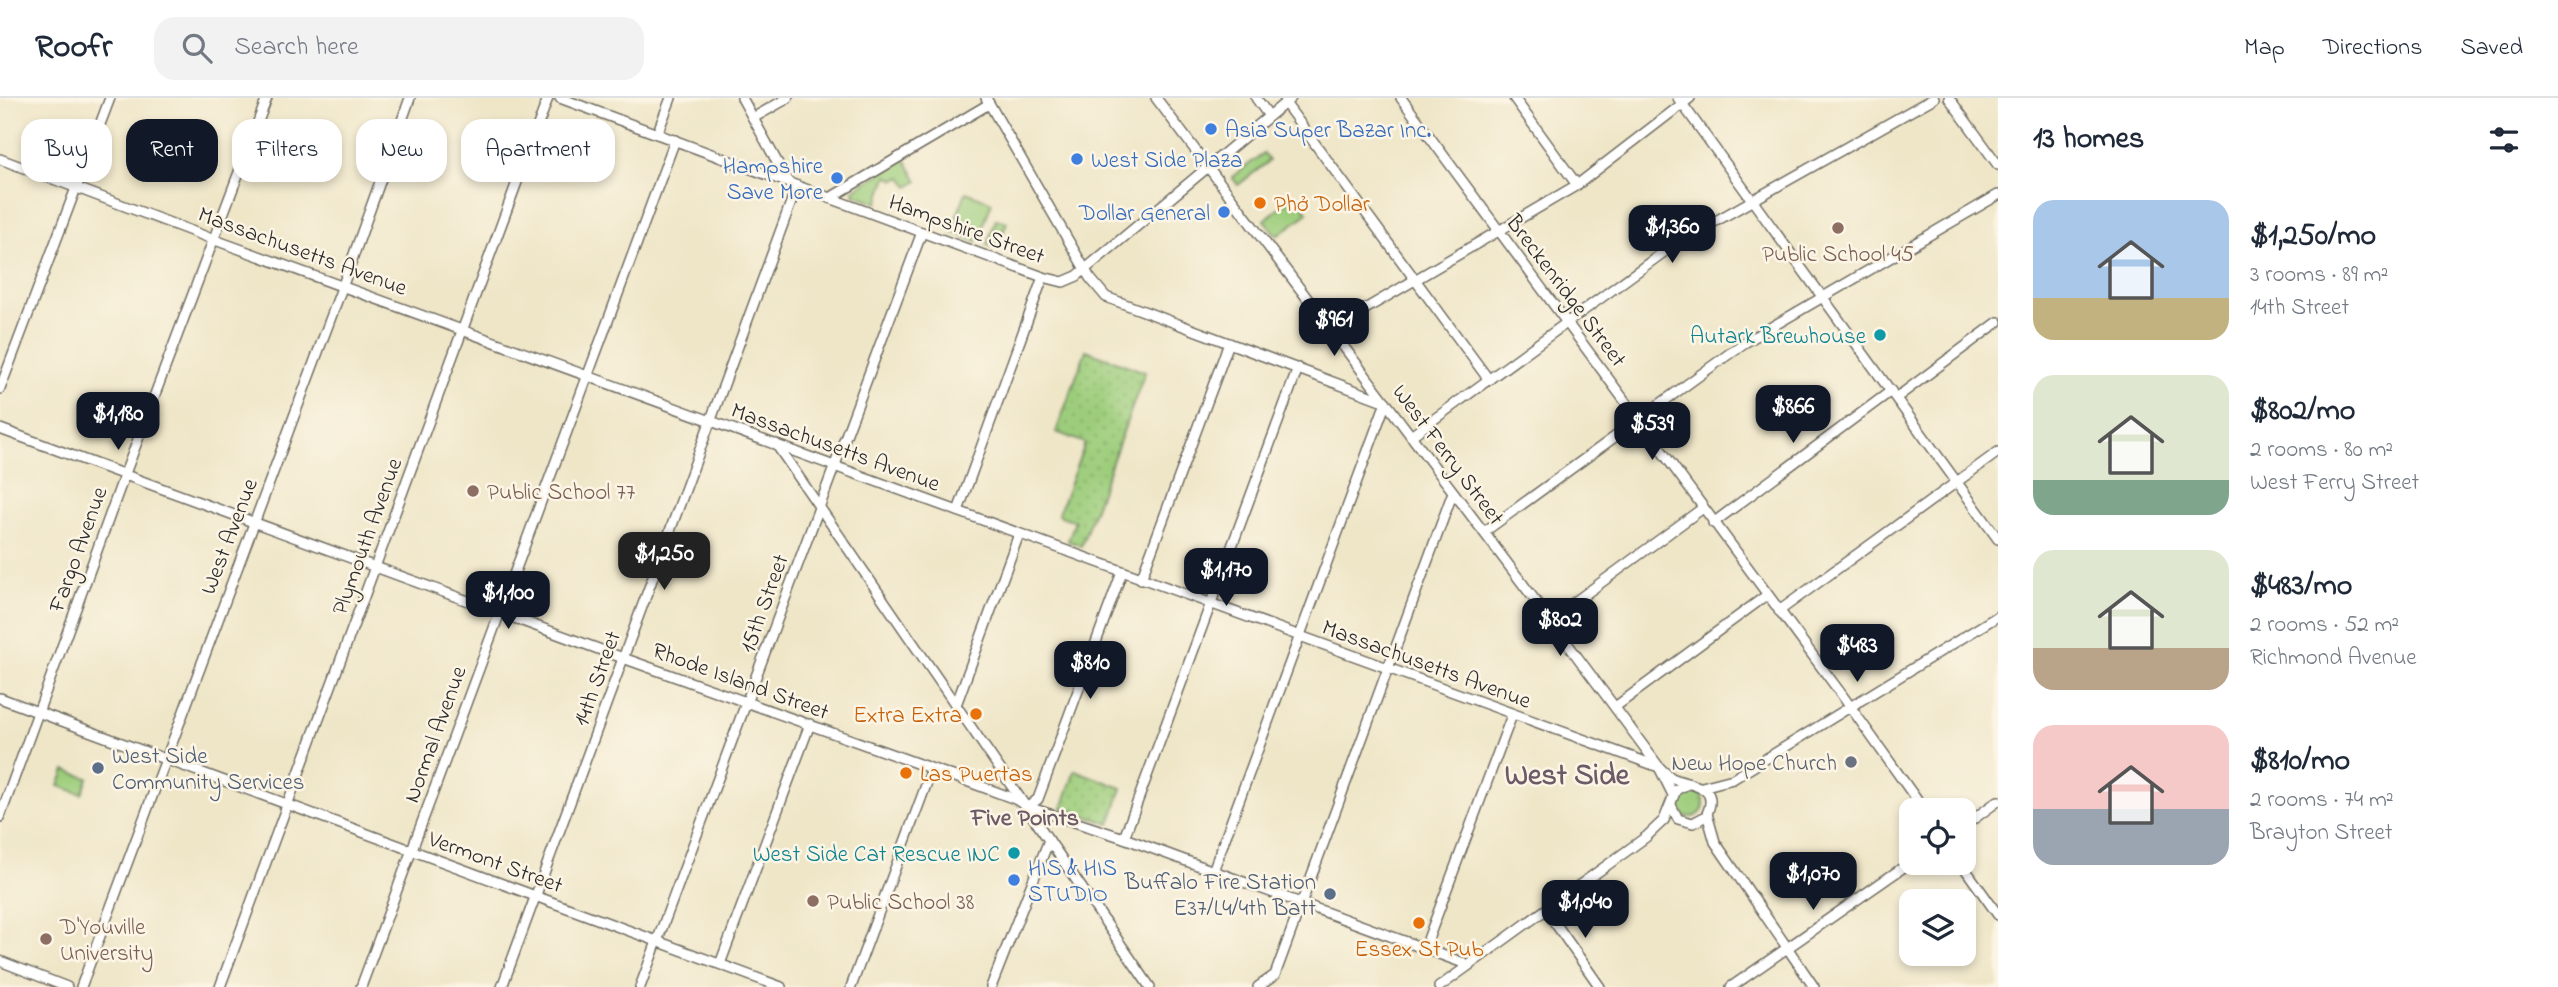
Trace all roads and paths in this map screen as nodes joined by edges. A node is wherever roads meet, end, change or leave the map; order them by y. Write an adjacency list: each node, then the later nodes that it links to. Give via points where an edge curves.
1 (110, 98): 27 (street)
2 (267, 98): 33 (street, Fargo Avenue)
3 (410, 98): 37 (street, West Avenue)
4 (548, 98): 41 (street, Plymouth Avenue)
5 (560, 98): 20 (street, Hampshire Street)
6 (671, 98): 20 (street)
7 (742, 98): 19 (street)
8 (788, 98): 19 (street)
9 (1156, 98): 24 (street, West Ferry Street)
10 (1256, 98): 18 (street)
11 (1401, 98): 31 (street, Breckenridge Street)
12 (1514, 98): 26 (street)
13 (1934, 98): 30 (street)
14 (1949, 98): 23 (street)
15 (1288, 100): 18 (street); 36 (street)
16 (1683, 100): 26 (street); 30 (street)
17 (988, 101): 29 (street); 34 (street)
18 (1269, 116): 24 (street)
19 (753, 118): 25 (street)
20 (657, 134): 21 (street, Hampshire Street)
21 (675, 140): 25 (street, Hampshire Street); 45 (street, Normal Avenue)
22 (0, 159): 27 (street, Massachusetts Avenue)
23 (1998, 165)
24 (1208, 167): 34 (street); 42 (street, West Ferry Street)
25 (793, 184): 29 (street, Hampshire Street); 51 (street, 14th Street)
26 (1577, 185): 31 (street)
27 (76, 187): 33 (street, Massachusetts Avenue); 47 (street)
28 (1998, 195): 38 (street)
29 (830, 198): 32 (street, Hampshire Street)
30 (1752, 200): 38 (street); 39 (street, via 1675,244)
31 (1499, 231): 36 (street); 39 (street, Breckenridge Street)
32 (922, 232): 35 (street, Hampshire Street); 56 (street, 15th Street)
33 (215, 240): 37 (street, Massachusetts Avenue); 57 (street, Fargo Avenue)
34 (1085, 269): 35 (street, Hampshire Street, via 1063,282); 43 (street, via 1107,298)
35 (1043, 276): 62 (street)
36 (1416, 280): 42 (street); 46 (street)
37 (343, 285): 41 (street, Massachusetts Avenue); 63 (street, West Avenue)
38 (1822, 296): 48 (street); 50 (street, via 1744,343)
39 (1566, 322): 46 (street); 50 (street, Breckenridge Street)
40 (1998, 322): 48 (street)
41 (463, 329): 45 (street, Massachusetts Avenue); 68 (street, Plymouth Avenue)
42 (1331, 329): 49 (street, West Ferry Street)
43 (1229, 343): 44 (street); 70 (street)
44 (1298, 368): 49 (street); 72 (street)
45 (588, 375): 51 (street, Massachusetts Avenue); 74 (street, Normal Avenue)
46 (1489, 380): 53 (street)
47 (0, 389)
48 (1893, 395): 58 (street); 64 (street)
49 (1386, 402): 53 (street, West Ferry Street); 77 (street)
50 (1639, 419): 61 (street, Breckenridge Street); 65 (street)
51 (712, 421): 54 (street, Massachusetts Avenue); 78 (street, 14th Street)
52 (0, 429): 57 (street, Rhode Island Street)
53 (1411, 436): 59 (street, West Ferry Street)
54 (776, 444): 56 (street, Massachusetts Avenue); 60 (street)
55 (1998, 452): 58 (street)
56 (834, 466): 60 (street, 15th Street); 62 (street, Massachusetts Avenue)
57 (125, 474): 63 (street, Rhode Island Street); 85 (street, Fargo Avenue)
58 (1957, 482): 67 (street); 73 (street)
59 (1453, 492): 65 (street, West Ferry Street); 79 (street)
60 (819, 507): 81 (street, 15th Street); 82 (street)
61 (1703, 508): 64 (street, Breckenridge Street); 76 (street)
62 (958, 511): 66 (street, Massachusetts Avenue)
63 (254, 522): 68 (street, Rhode Island Street); 88 (street, West Avenue)
64 (1713, 523): 71 (street, Breckenridge Street)
65 (1484, 531): 76 (street, West Ferry Street)
66 (1019, 534): 69 (street, Massachusetts Avenue); 82 (street)
67 (1998, 539)
68 (375, 567): 74 (street, Rhode Island Street); 98 (street, Plymouth Avenue)
69 (1122, 572): 70 (street, Massachusetts Avenue); 99 (street, via 1038,799)
70 (1141, 579): 72 (street, Massachusetts Avenue)
71 (1768, 595): 73 (street, Breckenridge Street); 84 (street)
72 (1211, 604): 77 (street, Massachusetts Avenue); 105 (street)
73 (1779, 611): 83 (street, Breckenridge Street)
74 (499, 612): 78 (street, Rhode Island Street); 108 (street, Normal Avenue)
75 (1998, 616): 83 (street)
76 (1550, 620): 84 (street, West Ferry Street)
77 (1300, 637): 79 (street, Massachusetts Avenue); 110 (street)
78 (623, 658): 81 (street, Rhode Island Street); 112 (street, 14th Street)
79 (1388, 669): 86 (street, Massachusetts Avenue); 113 (street)
80 (0, 698): 85 (street, Vermont Street)
81 (747, 702): 87 (street, Rhode Island Street); 116 (street, 15th Street)
82 (956, 705): 99 (street)
83 (1850, 706): 91 (street); 94 (street, Breckenridge Street)
84 (1615, 707): 89 (street, West Ferry Street)
85 (38, 712): 88 (street, Vermont Street); 101 (street, Fargo Avenue)
86 (1512, 715): 89 (street, Massachusetts Avenue); 118 (street)
87 (810, 724): 90 (street, Rhode Island Street); 120 (street)
88 (166, 759): 98 (street, Vermont Street); 124 (street, West Avenue)
89 (1659, 767): 92 (street, West Ferry Street); 95 (street, West Ferry Street)
90 (932, 769): 99 (street, Rhode Island Street); 130 (street)
91 (1732, 779): 93 (street); 97 (street)
92 (1688, 784): 93 (street); 95 (street, via 1678,788)
93 (1702, 787): 97 (street)
94 (1915, 798)
95 (1672, 800): 103 (street, via 1674,814); 104 (street, via 1664,820)
96 (1998, 801): 102 (street)
97 (1710, 802): 100 (street)
98 (287, 804): 108 (street, Vermont Street); 125 (street, Plymouth Avenue)
99 (1028, 807): 105 (street, Rhode Island Street); 106 (street)
100 (1707, 814): 103 (street, via 1701,821); 107 (street)
101 (0, 817)
102 (1976, 817)
103 (1688, 822): 104 (street, via 1669,825); 107 (street)
104 (1646, 837): 114 (street)
105 (1124, 838): 110 (street, Rhode Island Street)
106 (1049, 840): 131 (street); 132 (street)
107 (1715, 842): 117 (street)
108 (412, 850): 112 (street, Vermont Street); 126 (street, Normal Avenue)
109 (1899, 870): 117 (street)
110 (1213, 871): 113 (street, Rhode Island Street)
111 (1970, 875): 115 (street)
112 (536, 896): 116 (street, Vermont Street); 127 (street, 14th Street)
113 (1301, 904): 118 (street, Rhode Island Street); 133 (street, via 1275,975)
114 (1546, 910): 121 (street); 134 (street)
115 (1998, 915)
116 (657, 941): 120 (street, Vermont Street); 128 (street, 15th Street)
117 (1787, 948): 135 (street); 136 (street)
118 (1424, 950): 121 (street, Rhode Island Street)
119 (0, 961): 123 (street)
120 (720, 964): 129 (street, Vermont Street)
121 (1469, 965): 122 (street)
122 (1445, 985)
123 (67, 987)
124 (81, 987)
125 (220, 987)
126 (361, 987)
127 (502, 987)
128 (640, 987)
129 (781, 987)
130 (851, 987)
131 (990, 987)
132 (1150, 987)
133 (1258, 987)
134 (1600, 987)
135 (1731, 987)
136 (1814, 987)

